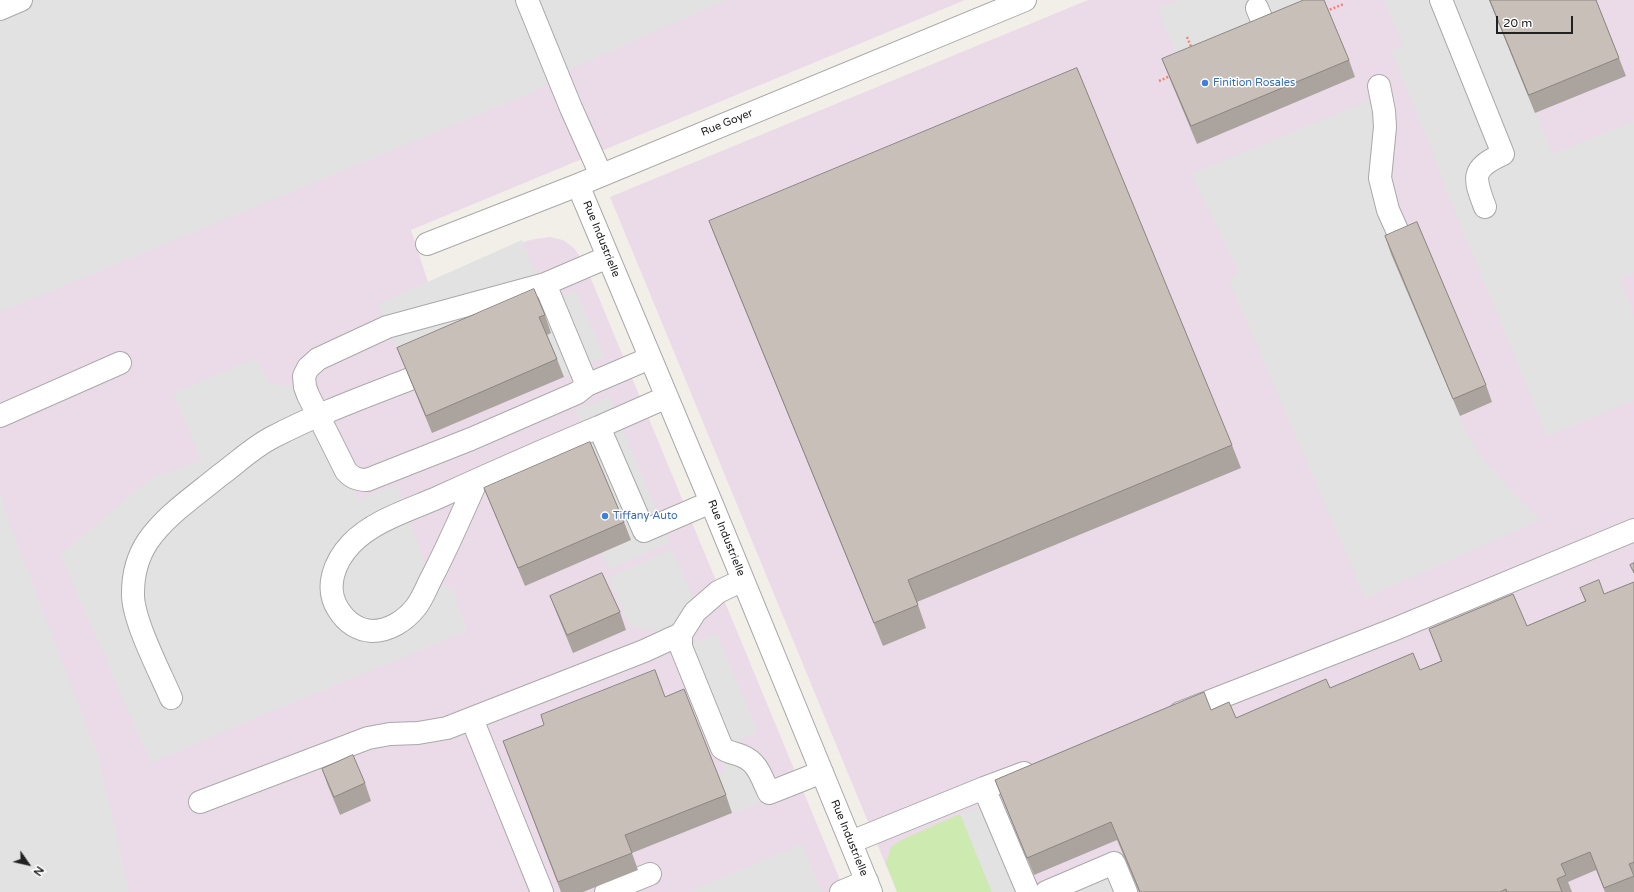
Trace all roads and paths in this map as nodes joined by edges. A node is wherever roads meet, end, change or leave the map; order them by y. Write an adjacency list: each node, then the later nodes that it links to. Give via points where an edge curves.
1 (21, 0): 7 (street)
2 (528, 0): 15 (street)
3 (1025, 0): 15 (street, Rue Goyer)
4 (1441, 0): 17 (street, via 1503,154 1487,163 1476,176)
5 (1344, 4): 8 (path)
6 (1257, 8): 9 (street)
7 (0, 9)
8 (1328, 10)
9 (1268, 35)
10 (1187, 37): 11 (path)
11 (1194, 54)
12 (1169, 77): 13 (path)
13 (1160, 81)
14 (1379, 86): 19 (street, via 1385,127 1380,178 1388,210)
15 (601, 175): 16 (street, Rue Goyer)
16 (578, 185): 18 (street, Rue Goyer); 20 (street, Rue Industrielle)
17 (1485, 207)
18 (428, 244)
19 (1405, 248)
20 (608, 257): 21 (street); 22 (street, Rue Industrielle)
21 (545, 284): 25 (street); 28 (street, via 387,327 318,359 304,376 304,387)
22 (650, 358): 25 (street); 26 (street, Rue Industrielle)
23 (120, 363): 27 (street)
24 (410, 379): 28 (street)
25 (587, 385): 28 (street, via 577,393 471,440 367,480 358,480 346,471)
26 (666, 397): 29 (street); 31 (street, Rue Industrielle)
27 (0, 416)
28 (317, 416): 35 (street, via 254,448 182,506 158,529 140,555 133,584 134,604 140,626)
29 (599, 426): 30 (street); 31 (street, via 631,521 644,530)
30 (478, 480): 30 (street, via 381,523 352,543 335,567 332,579 334,600 343,617 360,629 372,631 395,625 415,608)
31 (711, 502): 33 (street, Rue Industrielle)
32 (1634, 530): 37 (street, via 1395,629)
33 (743, 580): 34 (street, via 709,598 695,612); 39 (street, Rue Industrielle)
34 (681, 634): 36 (street); 39 (street, via 681,647 722,748 728,753 749,759 757,767 769,793)
35 (171, 698)
36 (472, 719): 41 (street, via 418,734 390,734 368,738); 45 (street)
37 (1158, 722)
38 (1041, 766): 40 (street)
39 (822, 772): 42 (street, Rue Industrielle)
40 (984, 788): 42 (street); 48 (street)
41 (200, 802)
42 (851, 842): 44 (street, Rue Industrielle)
43 (650, 874): 46 (street)
44 (869, 887): 47 (street)
45 (542, 892)
46 (606, 892)
47 (841, 892)
48 (1028, 892)
49 (1046, 892): 50 (street, via 1114,863)
50 (1126, 892)

